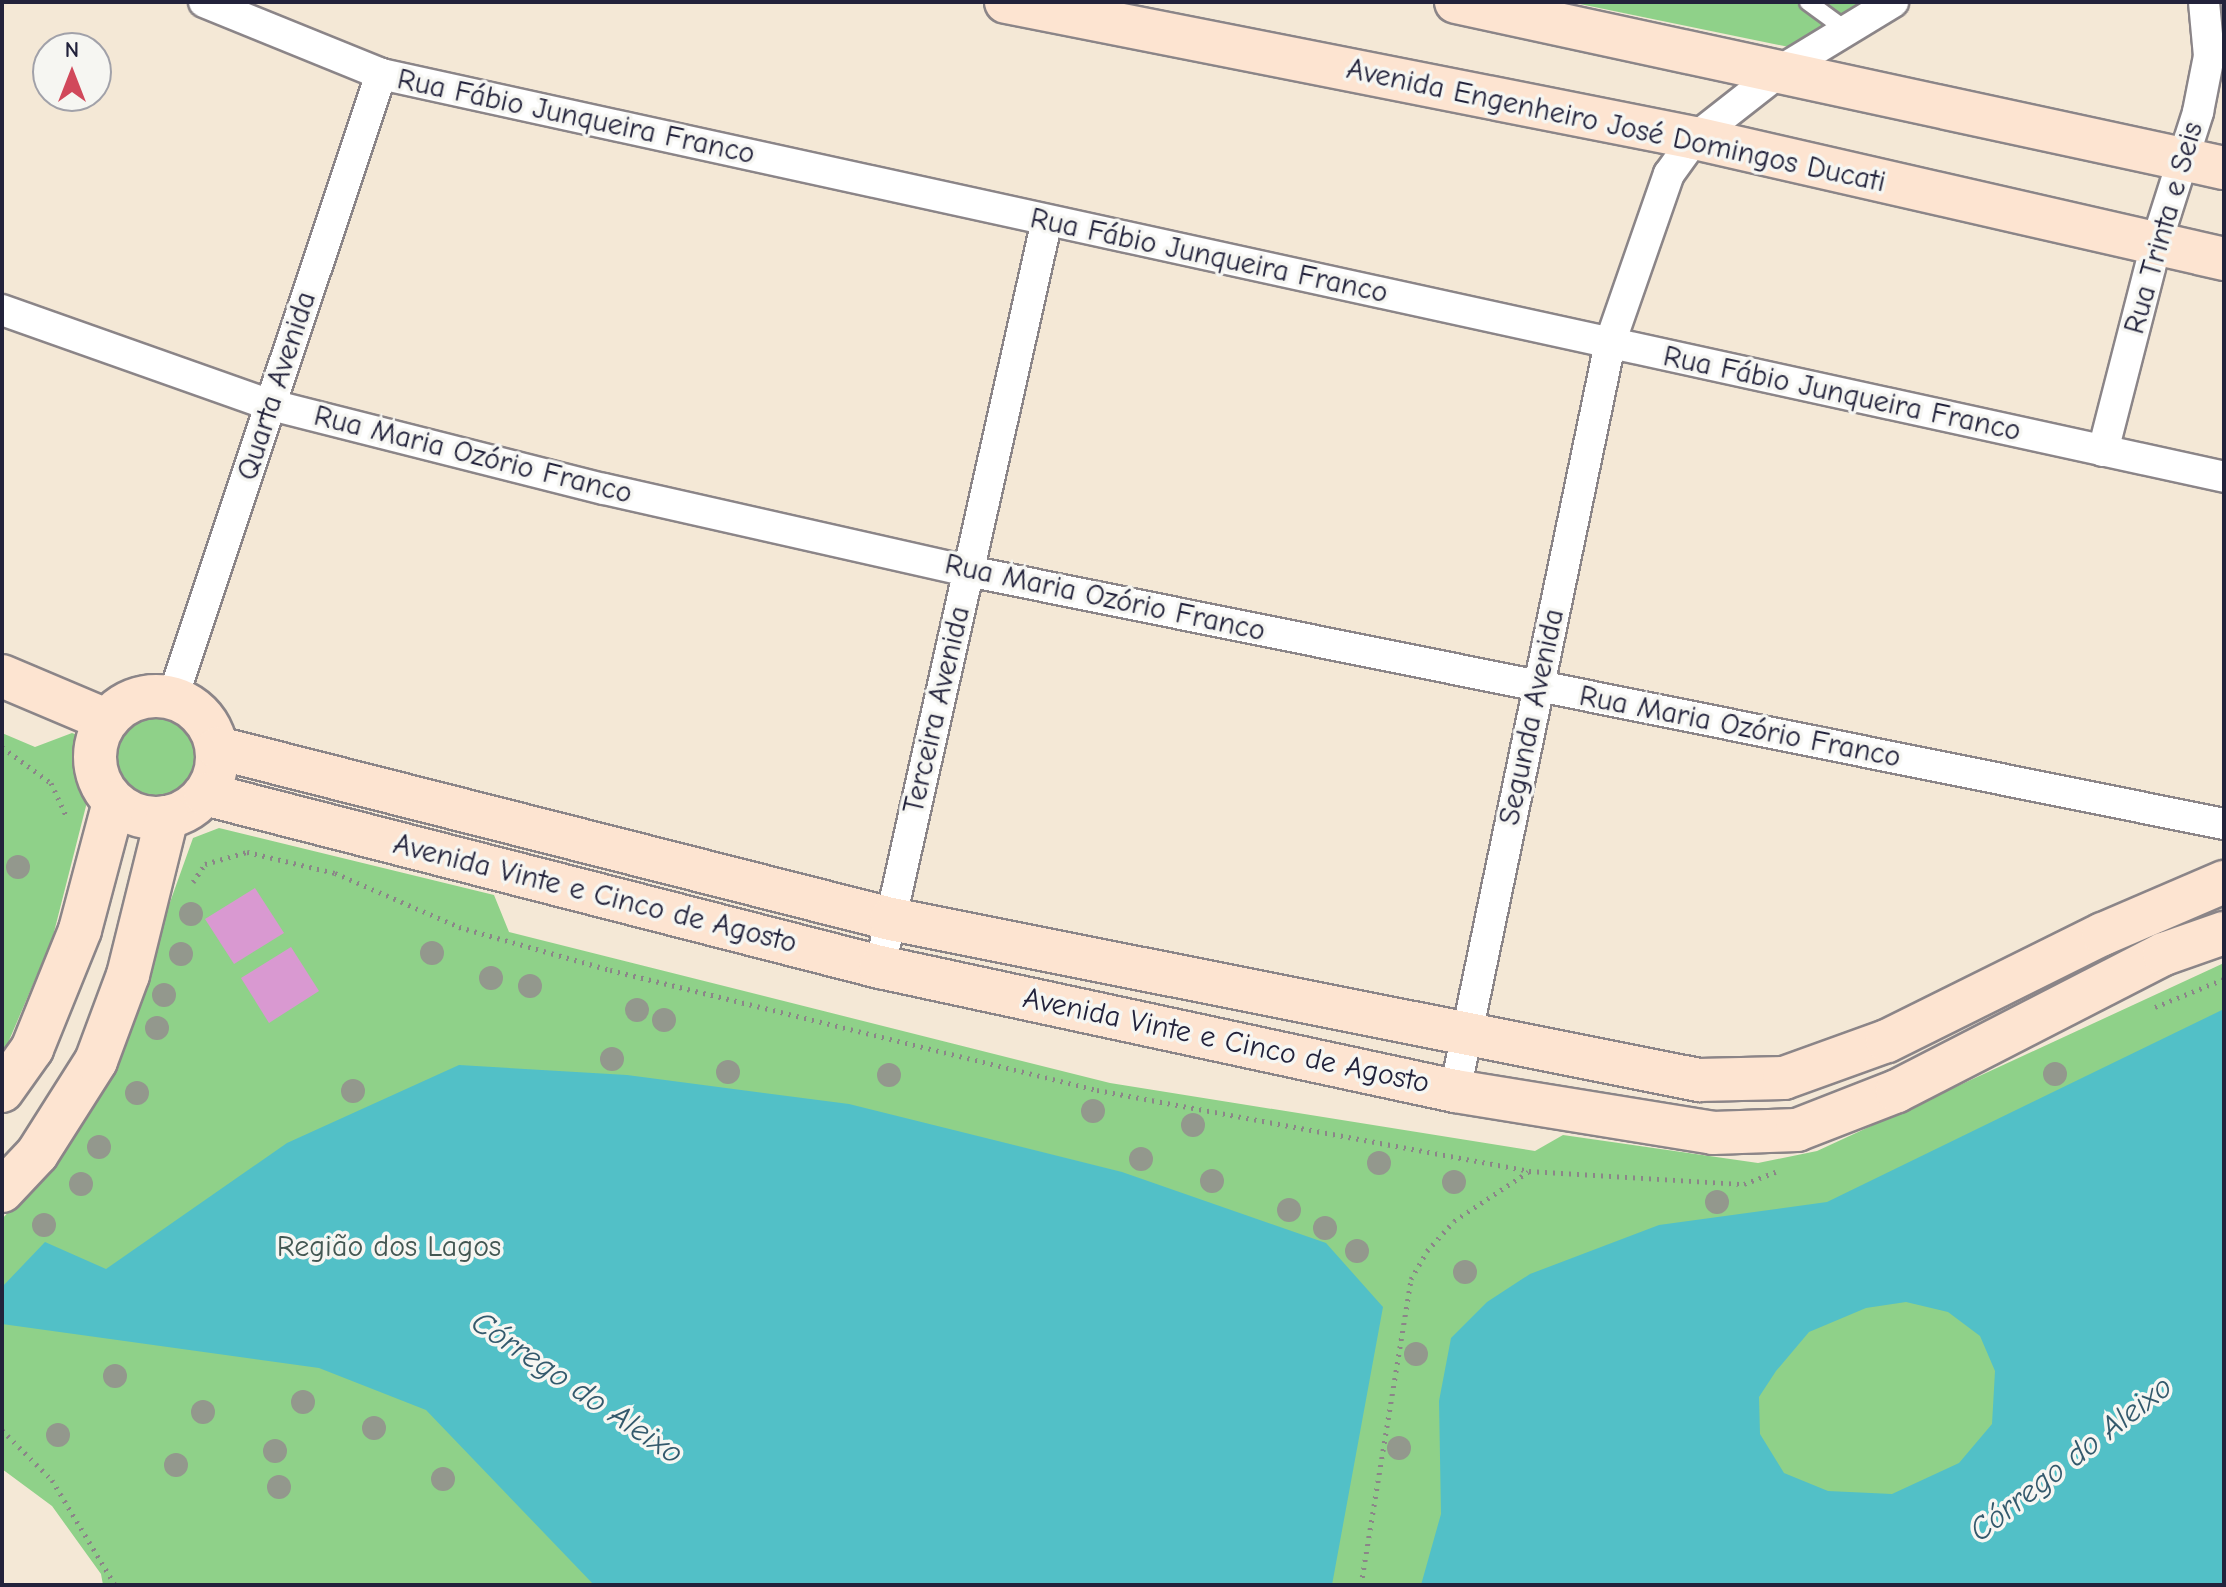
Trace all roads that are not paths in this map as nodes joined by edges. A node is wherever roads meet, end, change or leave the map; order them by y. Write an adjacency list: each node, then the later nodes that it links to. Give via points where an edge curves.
1 (204, 2): 9 (street, Rua Fábio Junqueira Franco)
2 (1006, 2): 11 (street, Avenida Engenheiro José Domingos Ducati)
3 (1456, 2): 8 (street)
4 (1808, 2): 7 (lane)
5 (1893, 2): 7 (street, Segunda Avenida)
6 (2204, 2): 10 (street, Rua Trinta e Seis)
7 (1849, 32): 8 (street, Segunda Avenida)
8 (1783, 69): 11 (street, Segunda Avenida); 12 (street)
9 (381, 74): 14 (street, Rua Fábio Junqueira Franco); 19 (street, Quarta Avenida)
10 (2211, 115): 12 (street, Rua Trinta e Seis)
11 (1695, 138): 15 (street, Avenida Engenheiro José Domingos Ducati); 18 (street, Segunda Avenida, via 1669,174)
12 (2182, 158): 13 (street); 15 (street, Rua Trinta e Seis)
13 (2224, 168)
14 (1047, 220): 18 (street, Rua Fábio Junqueira Franco); 22 (street, Terceira Avenida)
15 (2156, 244): 16 (street, Avenida Engenheiro José Domingos Ducati); 20 (street, Rua Trinta e Seis)
16 (2224, 259)
17 (2, 310): 19 (street, Rua Maria Ozório Franco)
18 (1610, 343): 20 (street, Rua Fábio Junqueira Franco); 24 (street, Segunda Avenida)
19 (271, 405): 22 (street, Rua Maria Ozório Franco, via 604,489); 25 (street, Quarta Avenida)
20 (2103, 451): 21 (street, Rua Fábio Junqueira Franco)
21 (2224, 477)
22 (968, 571): 24 (street, Rua Maria Ozório Franco); 33 (street, Terceira Avenida)
23 (2, 676): 26 (street)
24 (1539, 686): 31 (street, Rua Maria Ozório Franco); 36 (street, Segunda Avenida)
25 (173, 697): 26 (street, via 148,696 124,704); 27 (street, via 194,708 210,726)
26 (106, 720): 29 (street, via 94,747 97,777)
27 (218, 748): 28 (street, via 217,772); 33 (street, Avenida Vinte e Cinco de Agosto)
28 (205, 794): 30 (street, via 189,809); 35 (street, Avenida Vinte e Cinco de Agosto)
29 (114, 802): 30 (street, via 139,816); 37 (street, via 80,930 32,1049)
30 (167, 817): 39 (street, via 128,975 96,1061 37,1154)
31 (2224, 824)
32 (2224, 882): 36 (street, Avenida Vinte e Cinco de Agosto, via 2103,934 1887,1041 1784,1078 1699,1080)
33 (891, 919): 35 (street, Terceira Avenida); 36 (street, Avenida Vinte e Cinco de Agosto)
34 (2224, 933): 38 (street, Avenida Vinte e Cinco de Agosto, via 2164,954 1897,1091 1797,1130 1713,1133)
35 (880, 967): 38 (street, Avenida Vinte e Cinco de Agosto)
36 (1467, 1033): 38 (street, Segunda Avenida)
37 (2, 1091)
38 (1455, 1091)
39 (2, 1191)

